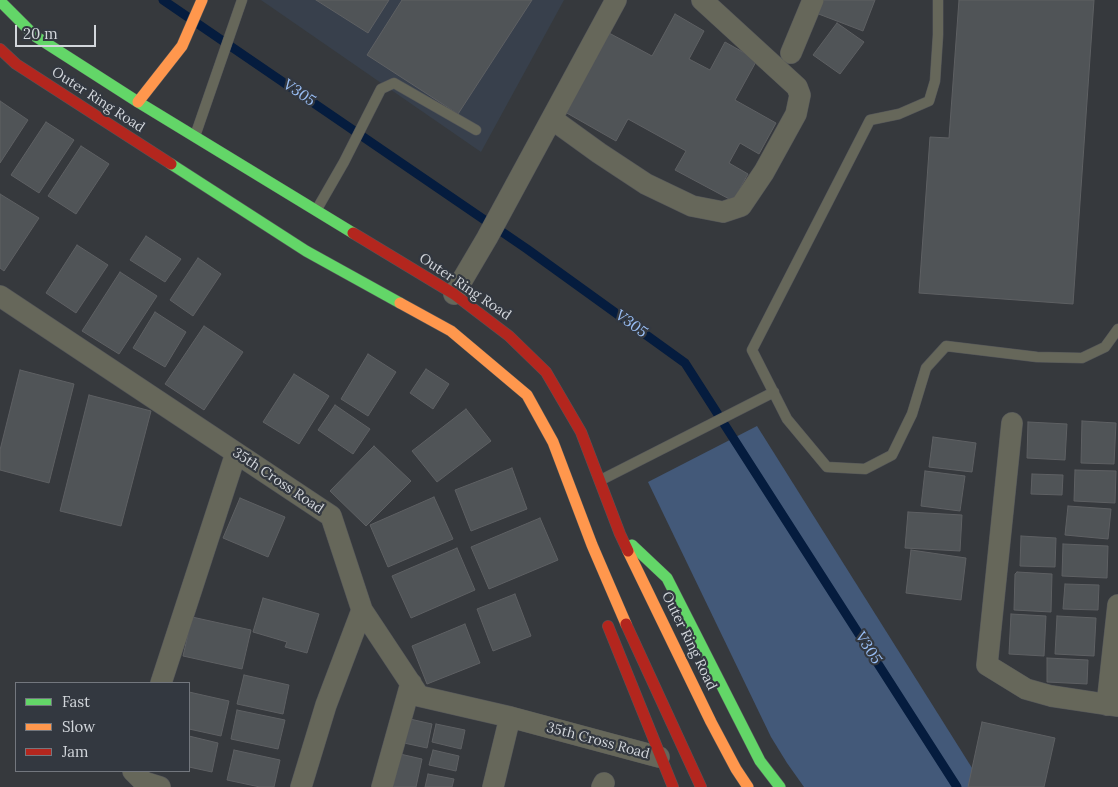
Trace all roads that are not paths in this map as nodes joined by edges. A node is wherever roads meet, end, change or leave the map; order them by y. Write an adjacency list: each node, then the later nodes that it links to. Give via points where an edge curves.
1 (202, 0): 10 (main road, via 182,46)
2 (242, 0): 13 (lane)
3 (616, 0): 11 (street)
4 (702, 0): 11 (street, via 797,87 800,95 796,114 741,206 723,212 692,206 646,184)
5 (813, 0): 9 (street)
6 (938, 0): 18 (lane, via 935,81 929,101 899,114 870,120 752,350)
7 (0, 1): 10 (main road, Outer Ring Road, via 34,36)
8 (0, 49): 23 (main road, Outer Ring Road, via 16,64 306,251 451,331 527,395 553,442)
9 (791, 53)
10 (138, 102): 13 (main road, Outer Ring Road)
11 (552, 119): 15 (street)
12 (476, 130): 14 (lane, via 394,83 381,89)
13 (194, 136): 14 (main road, Outer Ring Road)
14 (316, 210): 15 (main road, Outer Ring Road)
15 (454, 294): 21 (main road, Outer Ring Road, via 509,336 546,372 581,432)
16 (0, 296): 20 (street, 35th Cross Road)
17 (1118, 330): 18 (lane, via 1106,347 1082,358 1037,357 946,346 926,368 912,414 892,455 865,469 827,467 788,419)
18 (774, 392): 21 (lane)
19 (1012, 424): 30 (street, via 987,666 1026,689)
20 (236, 453): 26 (street, 35th Cross Road, via 331,516); 28 (street)
21 (601, 480): 22 (main road, Outer Ring Road)
22 (620, 534): 40 (main road, Outer Ring Road, via 711,722); 41 (main road, via 667,578 760,761)
23 (592, 545): 24 (main road); 39 (main road, Outer Ring Road)
24 (594, 579)
25 (1118, 605): 30 (street)
26 (362, 610): 29 (street, 35th Cross Road); 35 (street, via 326,705)
27 (603, 613): 32 (main road)
28 (161, 682)
29 (411, 683): 31 (street, 35th Cross Road, via 419,696); 36 (street)
30 (1112, 706)
31 (510, 717): 32 (street, 35th Cross Road); 37 (street)
32 (660, 757): 38 (main road)
33 (134, 772): 34 (street, via 144,782)
34 (160, 787)
35 (301, 787)
36 (382, 787)
37 (493, 787)
38 (673, 787)
39 (701, 787)
40 (748, 787)
41 (780, 787)

